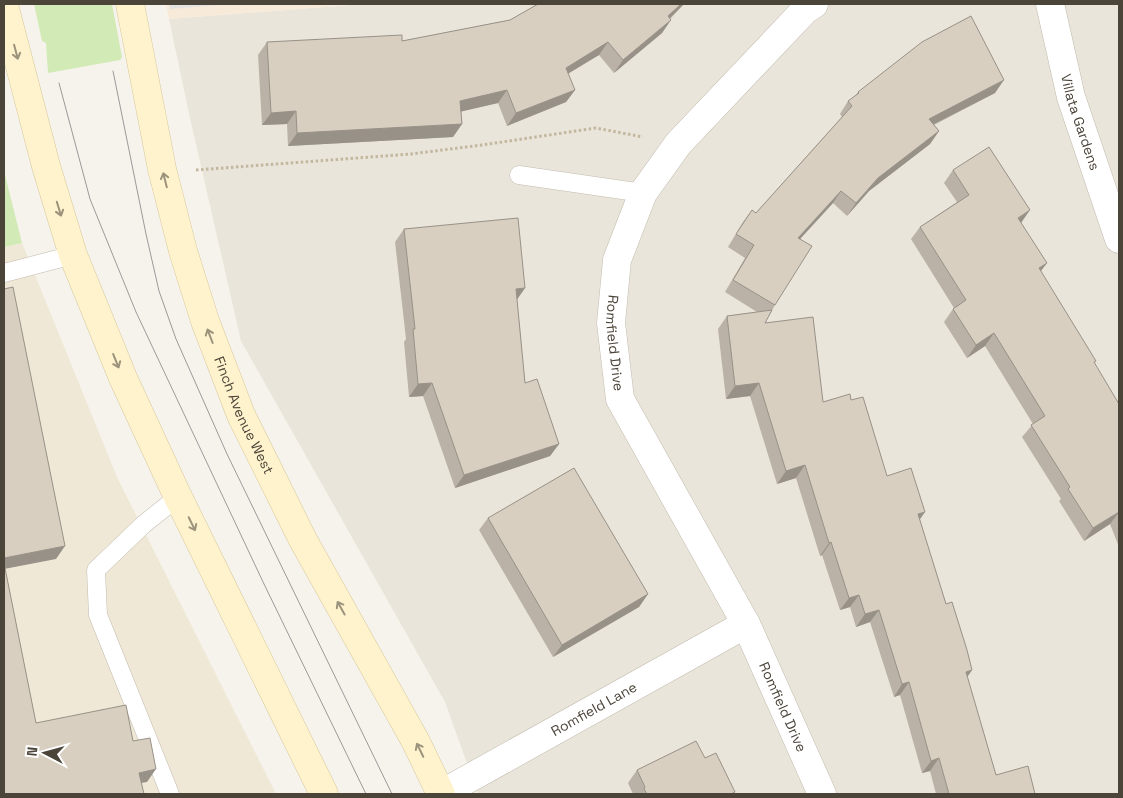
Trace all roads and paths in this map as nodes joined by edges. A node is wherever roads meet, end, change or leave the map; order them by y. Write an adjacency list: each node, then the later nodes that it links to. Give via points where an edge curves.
1 (130, 4): 6 (main road, Finch Avenue West)
2 (814, 4): 5 (street, Romfield Drive)
3 (1050, 4): 9 (street, Villata Gardens, via 1071,97)
4 (4, 5): 10 (main road, one-way to 10)
5 (678, 144): 6 (path, via 596,128 411,154 196,170); 8 (street, Romfield Drive)
6 (162, 169): 16 (main road, Finch Avenue West, one-way to 6, via 416,742 303,540 241,415 205,321)
7 (519, 175): 8 (lane)
8 (644, 193): 13 (street, Romfield Drive, via 617,260 611,323 620,399)
9 (1119, 239)
10 (73, 255): 11 (lane); 12 (main road, one-way to 12, via 123,378)
11 (4, 273)
12 (178, 497): 14 (lane, via 96,570 98,615); 15 (main road, one-way to 15)
13 (746, 624): 16 (street, Romfield Lane); 17 (street, Romfield Drive)
14 (170, 794)
15 (324, 794)
16 (441, 794)
17 (822, 794)

